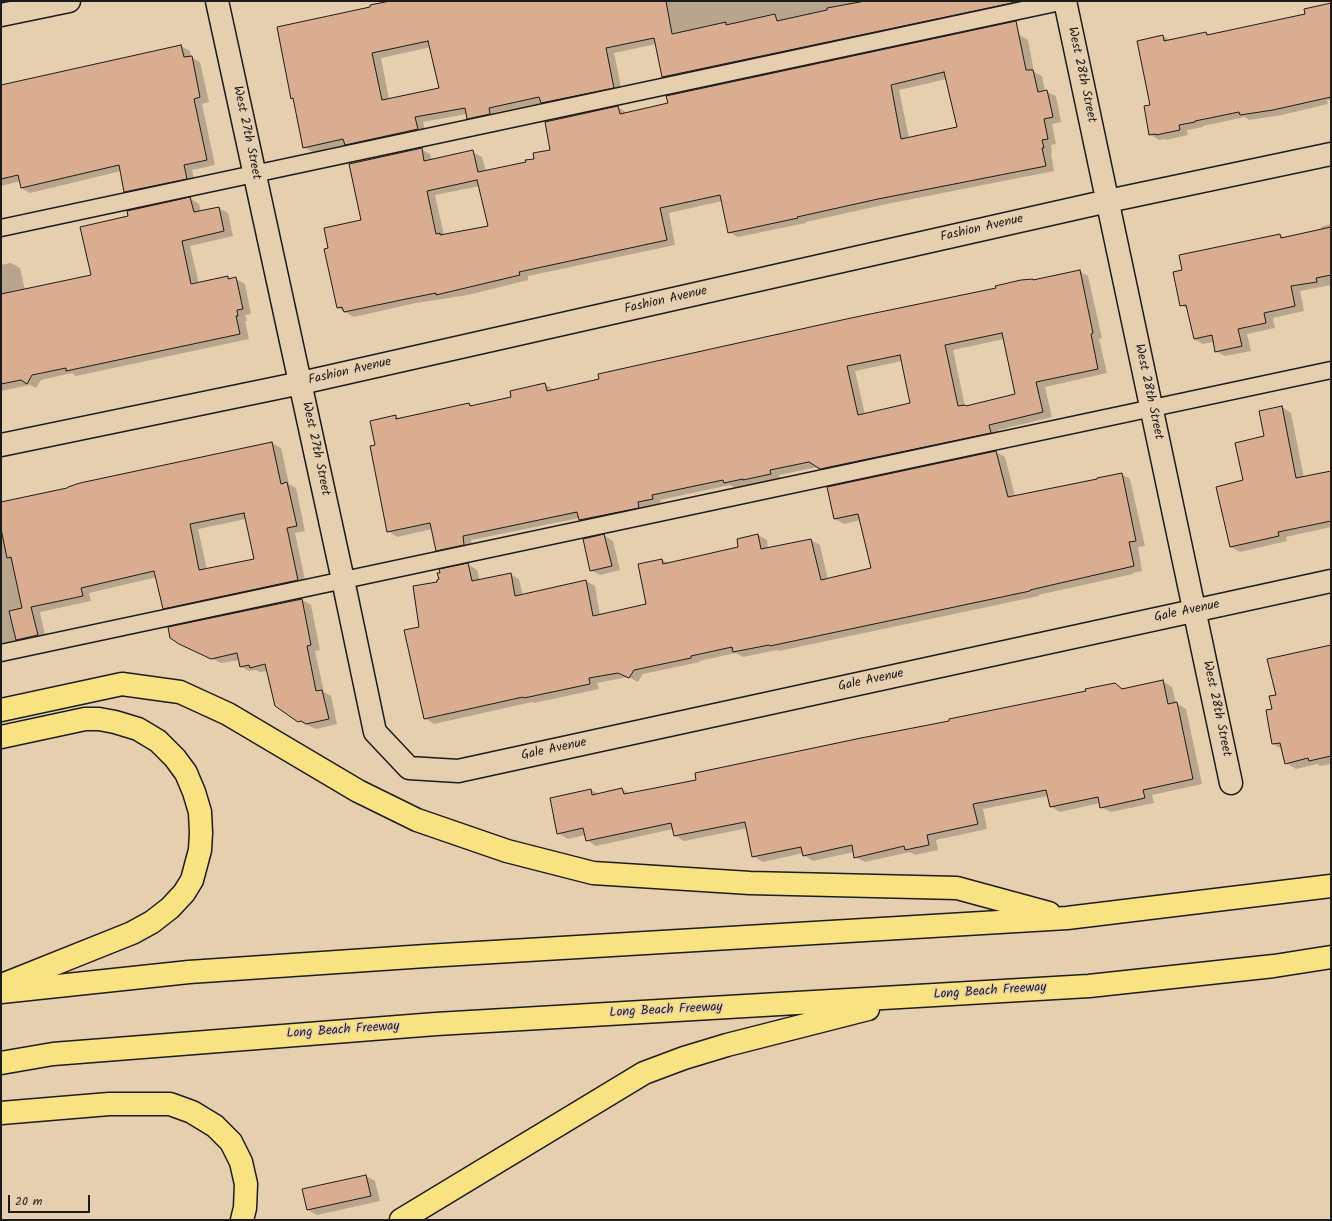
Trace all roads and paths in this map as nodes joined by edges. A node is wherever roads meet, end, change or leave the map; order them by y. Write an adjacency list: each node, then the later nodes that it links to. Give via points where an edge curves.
1 (69, 1): 4 (street)
2 (217, 1): 6 (street, West 27th Street)
3 (1065, 1): 6 (lane); 7 (street, West 28th Street)
4 (1, 15)
5 (1331, 154): 7 (street, Fashion Avenue)
6 (255, 174): 8 (lane); 10 (street, West 27th Street)
7 (1108, 201): 10 (street, Fashion Avenue); 11 (street, West 28th Street)
8 (1, 228)
9 (1331, 370): 11 (lane)
10 (301, 383): 12 (street, Fashion Avenue); 13 (street, West 27th Street)
11 (1152, 408): 13 (lane); 15 (street, West 28th Street)
12 (1, 445)
13 (344, 580): 16 (lane); 19 (street, West 27th Street, via 375,732)
14 (1331, 581): 15 (street, Gale Avenue)
15 (1195, 610): 19 (street, Gale Avenue, via 458,771); 20 (street, West 28th Street)
16 (1, 653)
17 (1, 710): 22 (highway, via 122,684 180,692 228,714 358,791 417,820 507,851 594,873 750,883 957,888)
18 (1, 736): 24 (highway, via 85,719 115,722 138,729 158,741 186,773 198,806 201,833 200,850 192,880 170,908 152,922)
19 (409, 768)
20 (1232, 783)
21 (1331, 886): 22 (highway)
22 (1067, 918): 25 (highway, via 189,972)
23 (1331, 957): 26 (highway, Long Beach Freeway, via 1274,966 1090,986)
24 (1, 986)
25 (1, 992)
26 (917, 997): 27 (highway, Long Beach Freeway, via 436,1024 53,1054); 30 (highway, via 727,1045 644,1073)
27 (1, 1063)
28 (1, 1113): 29 (highway, via 116,1104 170,1104 192,1112 215,1126 231,1142 241,1162 246,1184)
29 (242, 1220)
30 (401, 1220)

